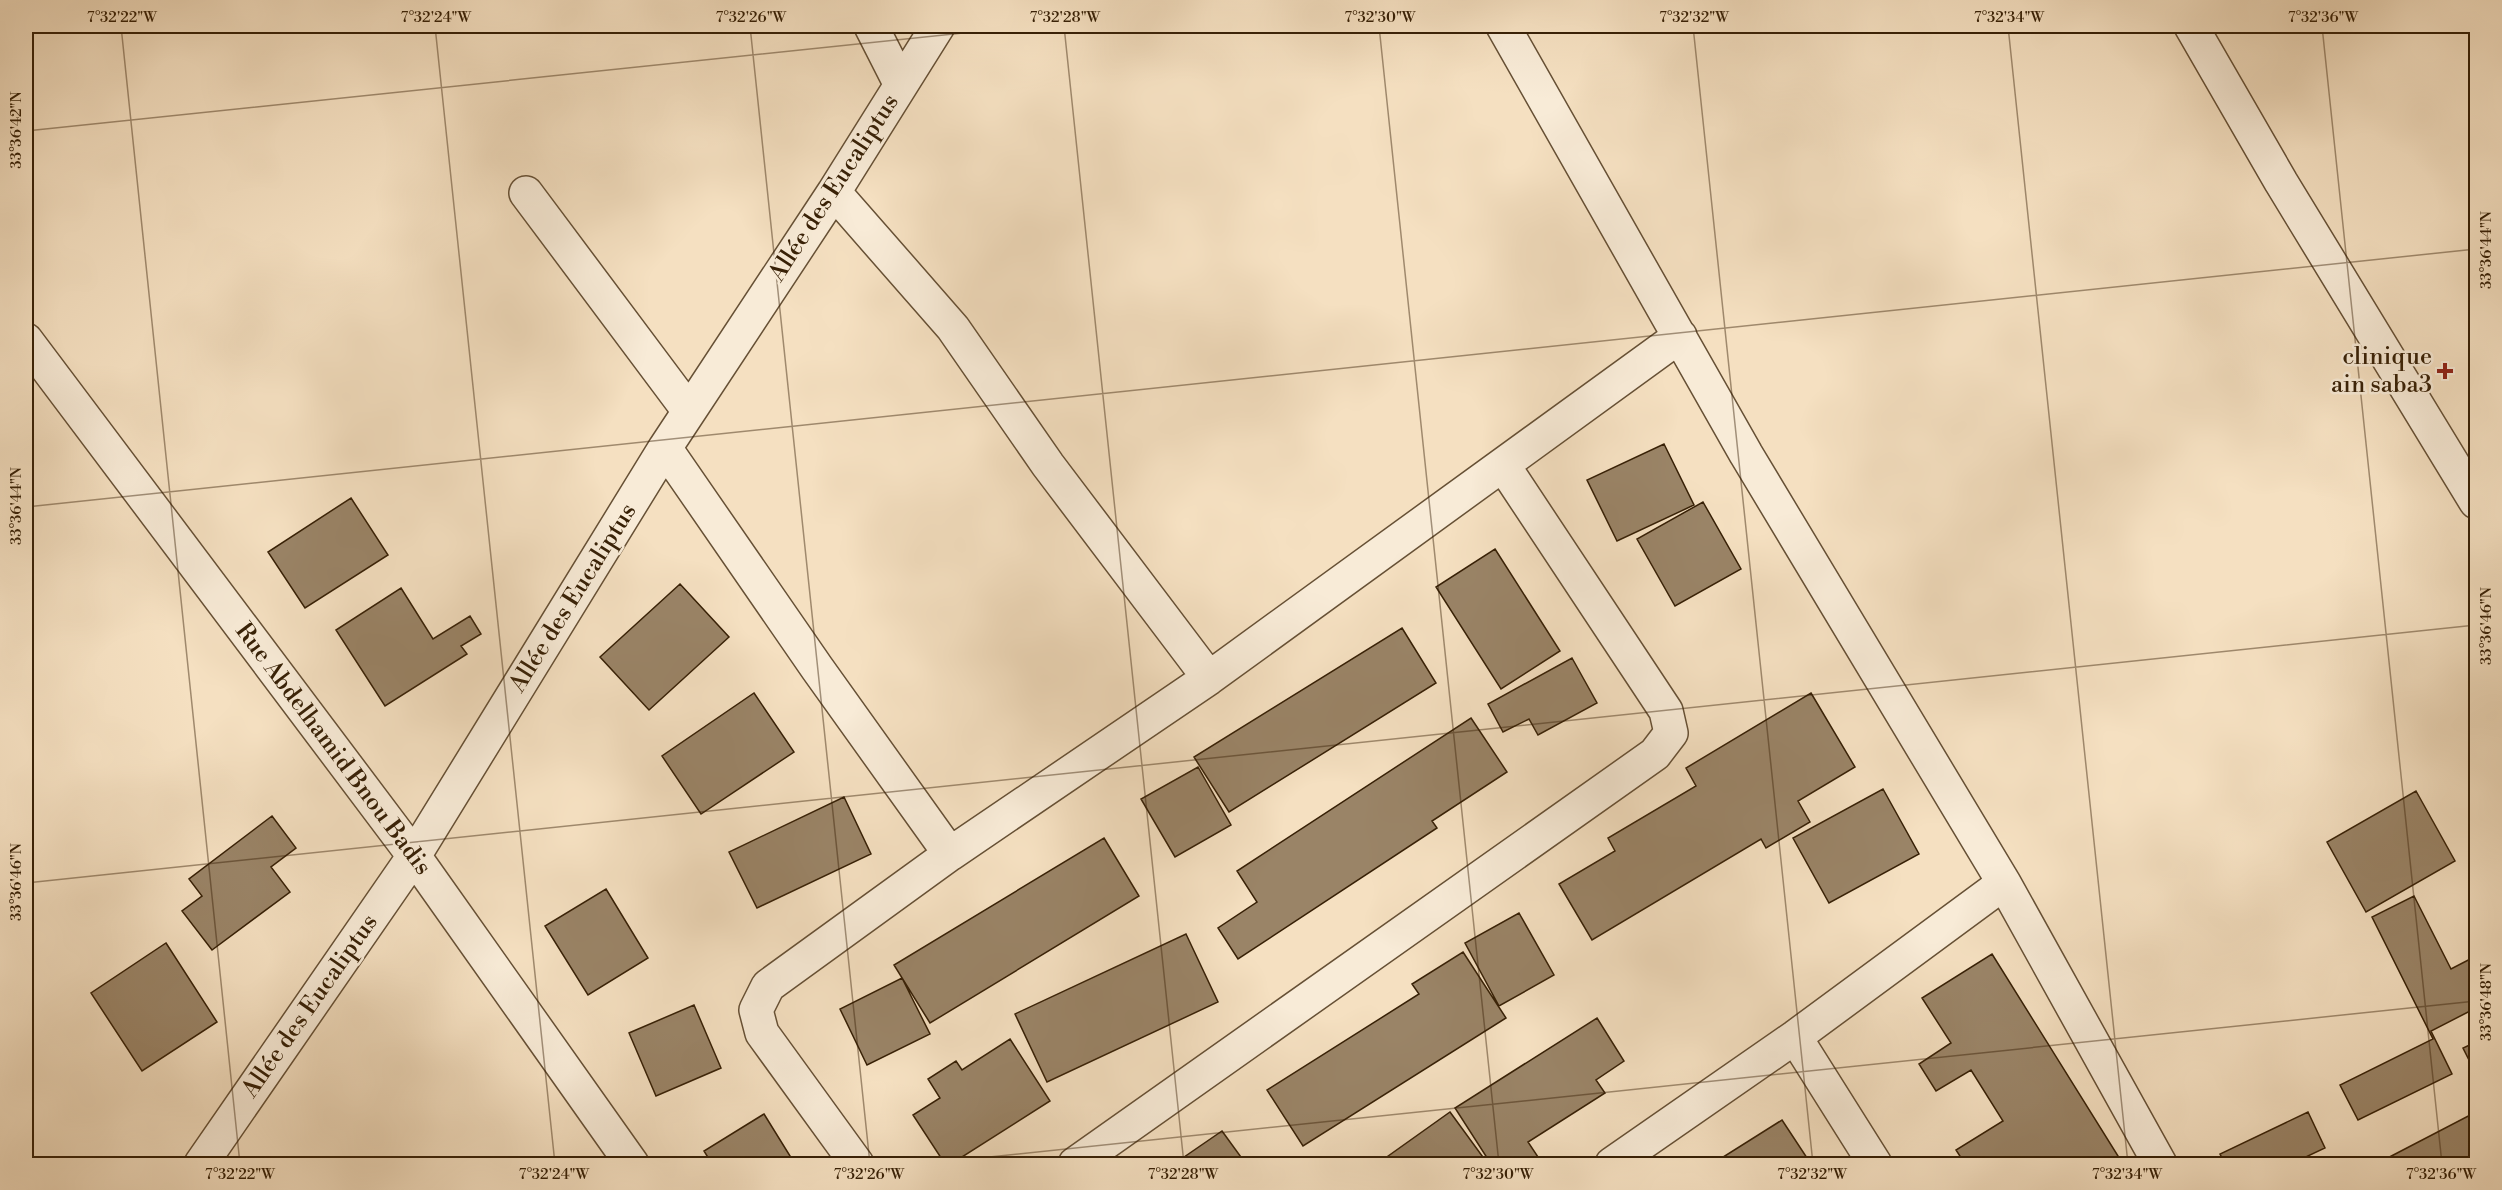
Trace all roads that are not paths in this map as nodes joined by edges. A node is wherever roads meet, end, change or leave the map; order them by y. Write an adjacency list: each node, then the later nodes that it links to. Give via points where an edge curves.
1 (871, 26): 5 (street)
2 (938, 26): 5 (street, Allée des Eucaliptus)
3 (1503, 26): 8 (street)
4 (2191, 26): 13 (street)
5 (901, 85): 6 (street, Allée des Eucaliptus)
6 (834, 192): 10 (street, Allée des Eucaliptus); 14 (street, via 953,328 1048,465)
7 (526, 193): 10 (street)
8 (1680, 336): 12 (street); 17 (street, via 1746,454)
9 (26, 340): 16 (street, Rue Abdelhamid Bnou Badis)
10 (689, 411): 11 (street, Allée des Eucaliptus)
11 (665, 448): 15 (street); 16 (street, Allée des Eucaliptus)
12 (1503, 465): 14 (street); 22 (street, via 1666,711 1671,733 1655,754)
13 (2476, 502)
14 (1209, 678): 15 (street)
15 (950, 854): 21 (street, via 768,986 756,1010 762,1033)
16 (414, 856): 19 (street, Allée des Eucaliptus); 20 (street, Rue Abdelhamid Bnou Badis)
17 (2004, 883): 18 (street); 25 (street)
18 (1795, 1037): 23 (street); 24 (street)
19 (213, 1159)
20 (632, 1164)
21 (857, 1164)
22 (1075, 1164)
23 (1612, 1164)
24 (1875, 1164)
25 (2160, 1164)

